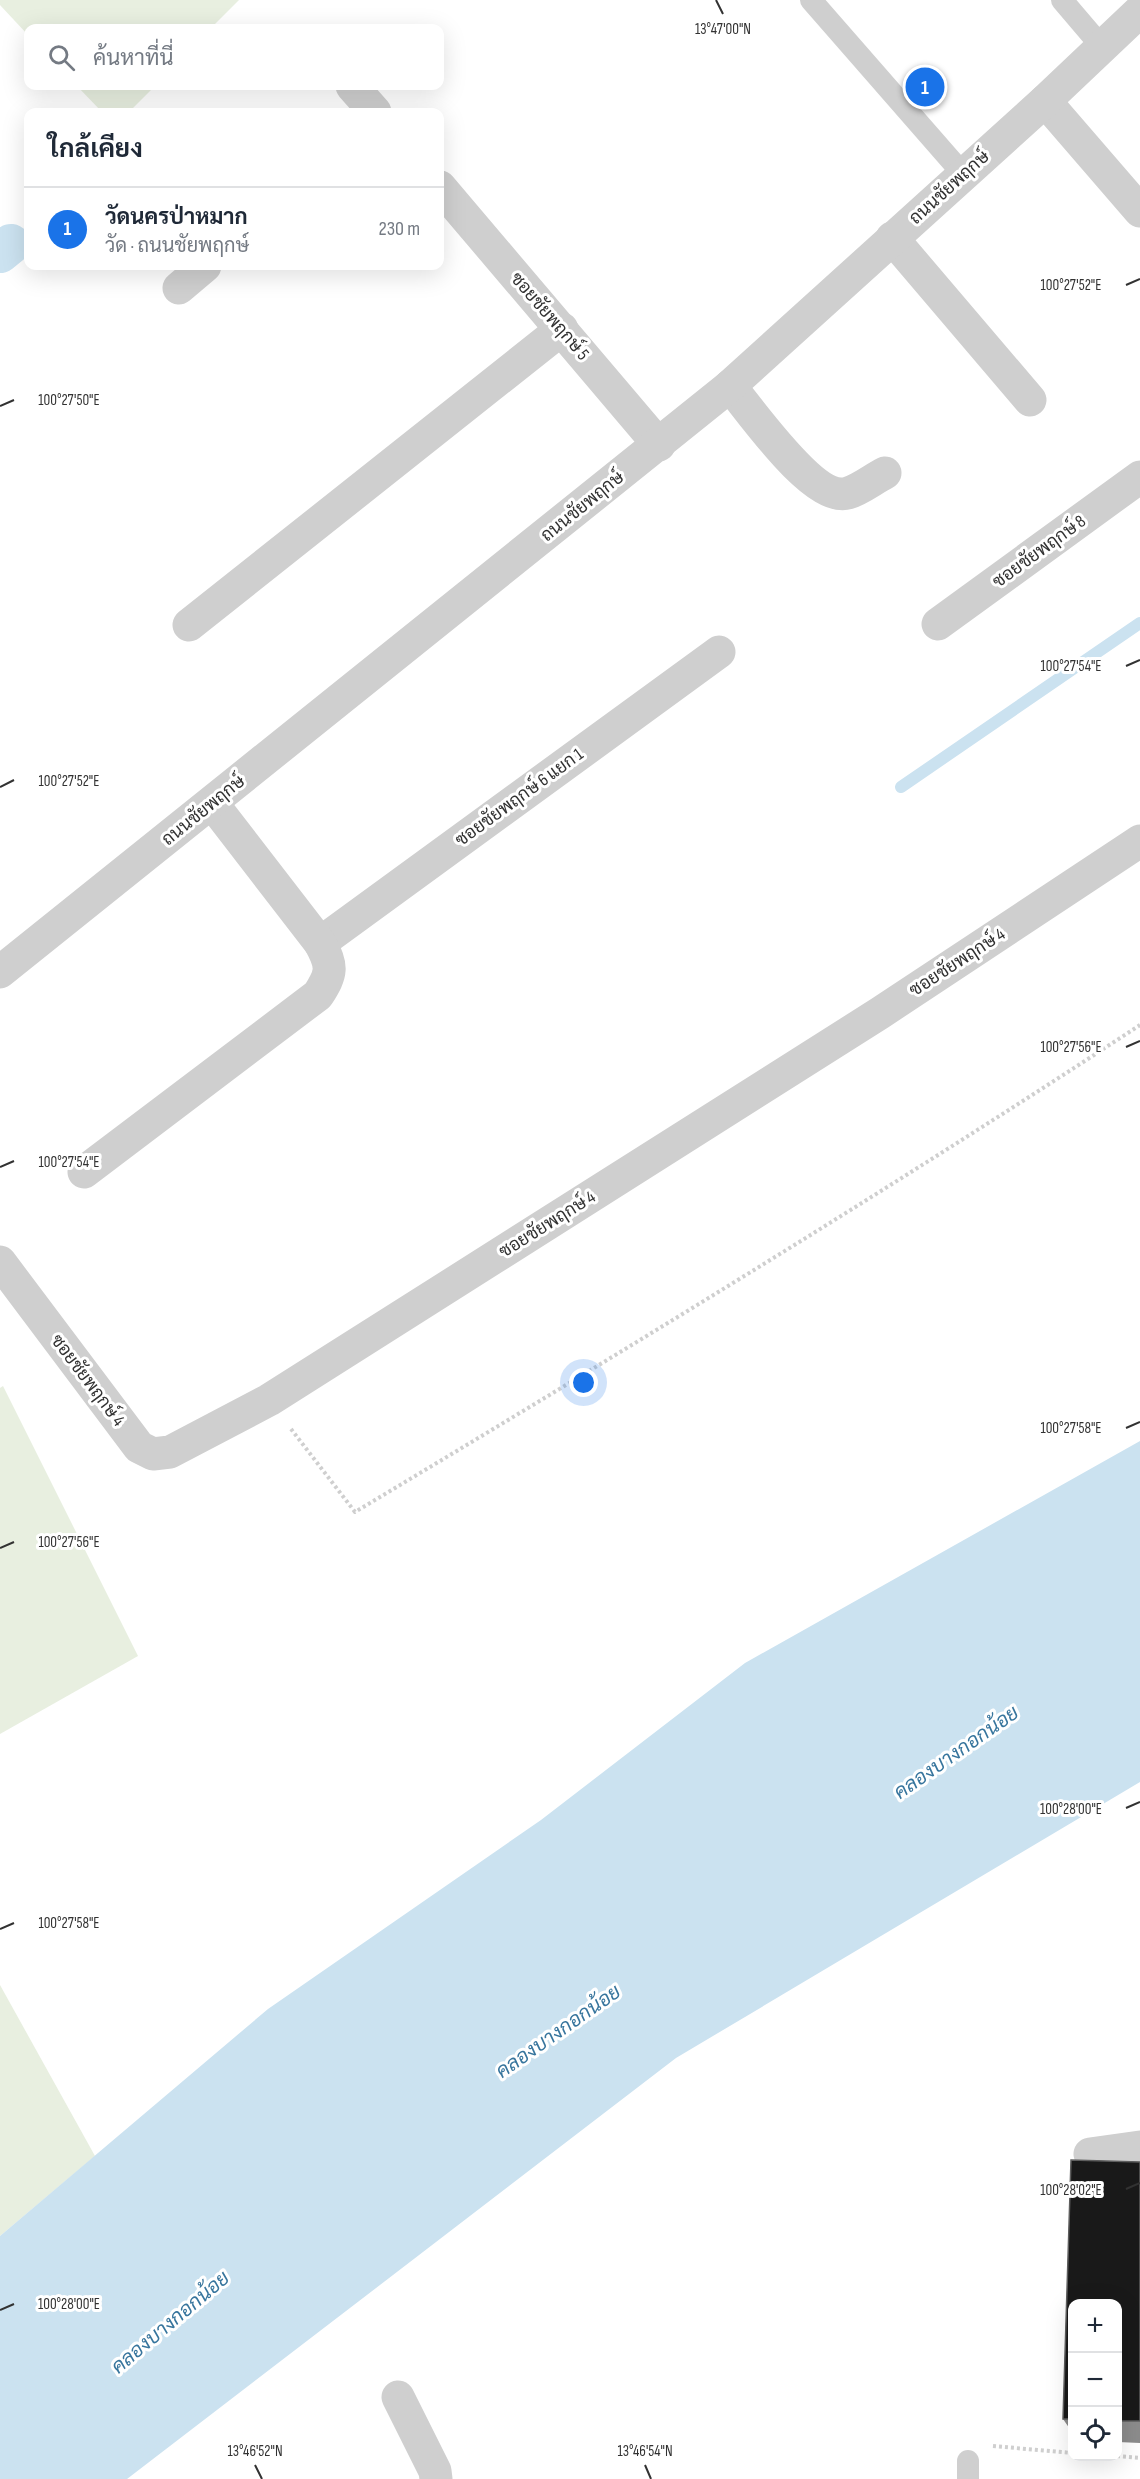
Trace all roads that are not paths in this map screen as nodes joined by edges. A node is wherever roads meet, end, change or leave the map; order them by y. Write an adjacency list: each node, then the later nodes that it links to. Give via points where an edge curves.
1 (811, 0): 8 (lane)
2 (1062, 0): 4 (lane)
3 (1140, 11): 4 (street, ถนนชัยพฤกษ์)
4 (1102, 47): 6 (street, ถนนชัยพฤกษ์)
5 (356, 90): 7 (street)
6 (1045, 101): 8 (street, ถนนชัยพฤกษ์); 10 (street)
7 (371, 108)
8 (963, 174): 11 (street, ถนนชัยพฤกษ์)
9 (444, 193): 14 (street, ซอยชัยพฤกษ์ 5)
10 (1140, 212)
11 (891, 238): 15 (street, ถนนชัยพฤกษ์); 16 (street)
12 (200, 270): 13 (street)
13 (179, 288)
14 (562, 329): 17 (street, ซอยชัยพฤกษ์ 5); 21 (street)
15 (730, 386): 17 (street, ถนนชัยพฤกษ์); 18 (street, via 804,475 829,493 847,493)
16 (1030, 400)
17 (659, 445): 23 (street, ถนนชัยพฤกษ์)
18 (885, 473)
19 (1140, 477): 20 (street, ซอยชัยพฤกษ์ 8)
20 (938, 624)
21 (189, 625)
22 (719, 652): 25 (street, ซอยชัยพฤกษ์ 6 แยก 1)
23 (212, 803): 25 (street); 26 (street, ถนนชัยพฤกษ์)
24 (1140, 841): 28 (street, ซอยชัยพฤกษ์ 4, via 870,1019 269,1400 170,1452 153,1454 139,1447)
25 (320, 943): 27 (street, via 329,960 329,976 318,995)
26 (0, 972)
27 (84, 1172)
28 (0, 1262)
29 (1140, 2147): 30 (street)
30 (1090, 2154)
31 (398, 2397): 32 (street)
32 (436, 2479)

